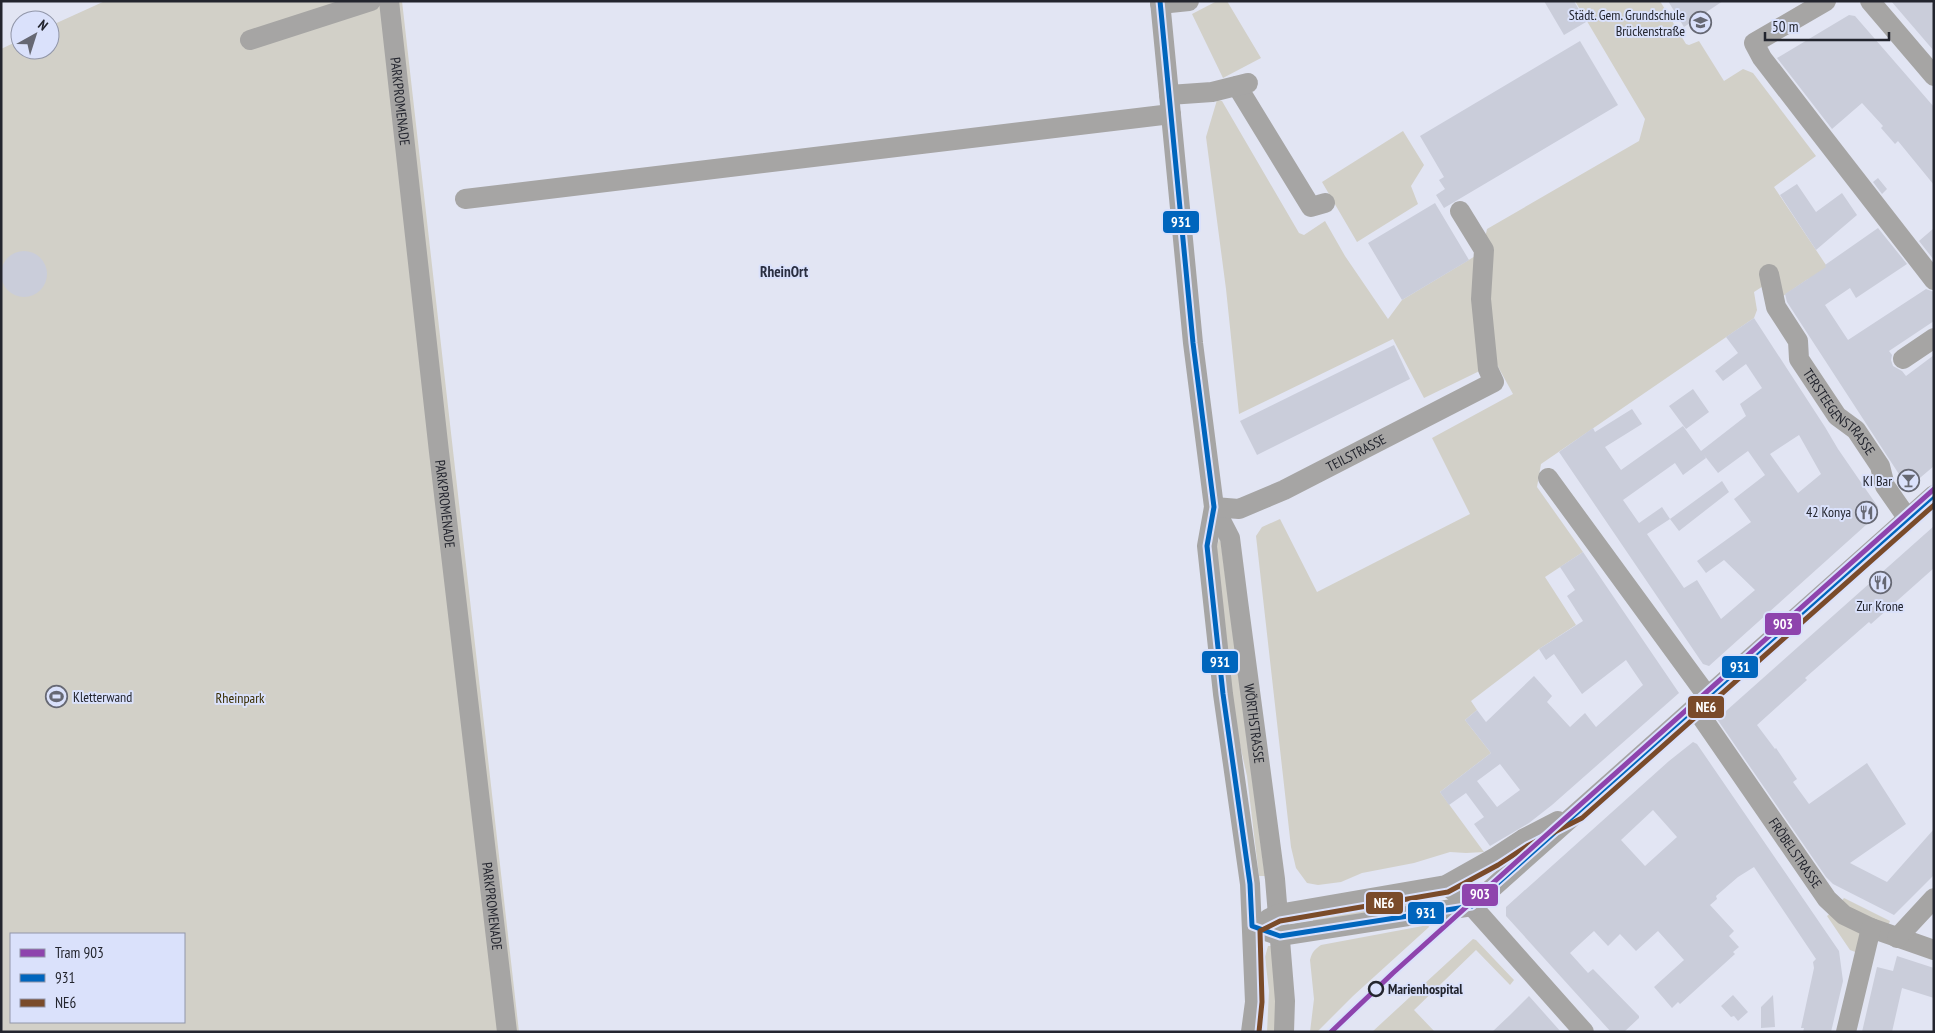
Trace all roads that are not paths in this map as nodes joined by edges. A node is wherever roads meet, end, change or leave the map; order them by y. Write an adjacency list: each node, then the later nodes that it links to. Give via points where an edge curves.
1 (371, 1): 7 (street)
2 (389, 1): 33 (street, PARKPROMENADE)
3 (1190, 1): 6 (street)
4 (1826, 1): 14 (street, via 1754,43 1762,58)
5 (1870, 1): 8 (street)
6 (1160, 2): 9 (street, WÖRTHSTRASSE)
7 (250, 40)
8 (1934, 76)
9 (1170, 105): 10 (street); 11 (street, via 1243,84 1311,207); 19 (street, WÖRTHSTRASSE, via 1193,343)
10 (465, 199)
11 (1325, 203)
12 (1460, 211): 19 (street, TEILSTRASSE, via 1484,250 1481,299 1488,369 1494,382 1284,490 1239,509)
13 (1769, 274): 20 (street, TERSTEEGENSTRASSE, via 1776,307 1798,341 1799,359 1837,416 1856,430 1866,444 1880,466 1885,486)
14 (1934, 280)
15 (1934, 338): 16 (street)
16 (1903, 359)
17 (1548, 478): 21 (street, FRÖBELSTRASSE)
18 (1934, 495): 20 (street)
19 (1214, 507): 27 (street, WÖRTHSTRASSE, via 1230,538); 28 (street, WÖRTHSTRASSE, via 1207,546 1223,694 1250,884)
20 (1908, 518): 21 (street)
21 (1702, 703): 22 (street); 29 (street, FRÖBELSTRASSE, via 1827,899 1844,915)
22 (1578, 812): 23 (street); 26 (street)
23 (1537, 832): 24 (street); 26 (street, via 1469,896)
24 (1446, 885): 26 (street); 27 (street)
25 (1934, 898): 31 (street)
26 (1472, 906): 30 (street); 36 (street)
27 (1278, 914): 28 (street); 30 (street, WÖRTHSTRASSE)
28 (1252, 926): 30 (street); 34 (street, WÖRTHSTRASSE, via 1255,1002)
29 (1871, 928): 31 (street, FRÖBELSTRASSE); 37 (street)
30 (1280, 936): 35 (street, WÖRTHSTRASSE)
31 (1898, 938): 32 (street, FRÖBELSTRASSE)
32 (1934, 950)
33 (507, 1032)
34 (1251, 1032)
35 (1284, 1032)
36 (1584, 1032)
37 (1846, 1032)

